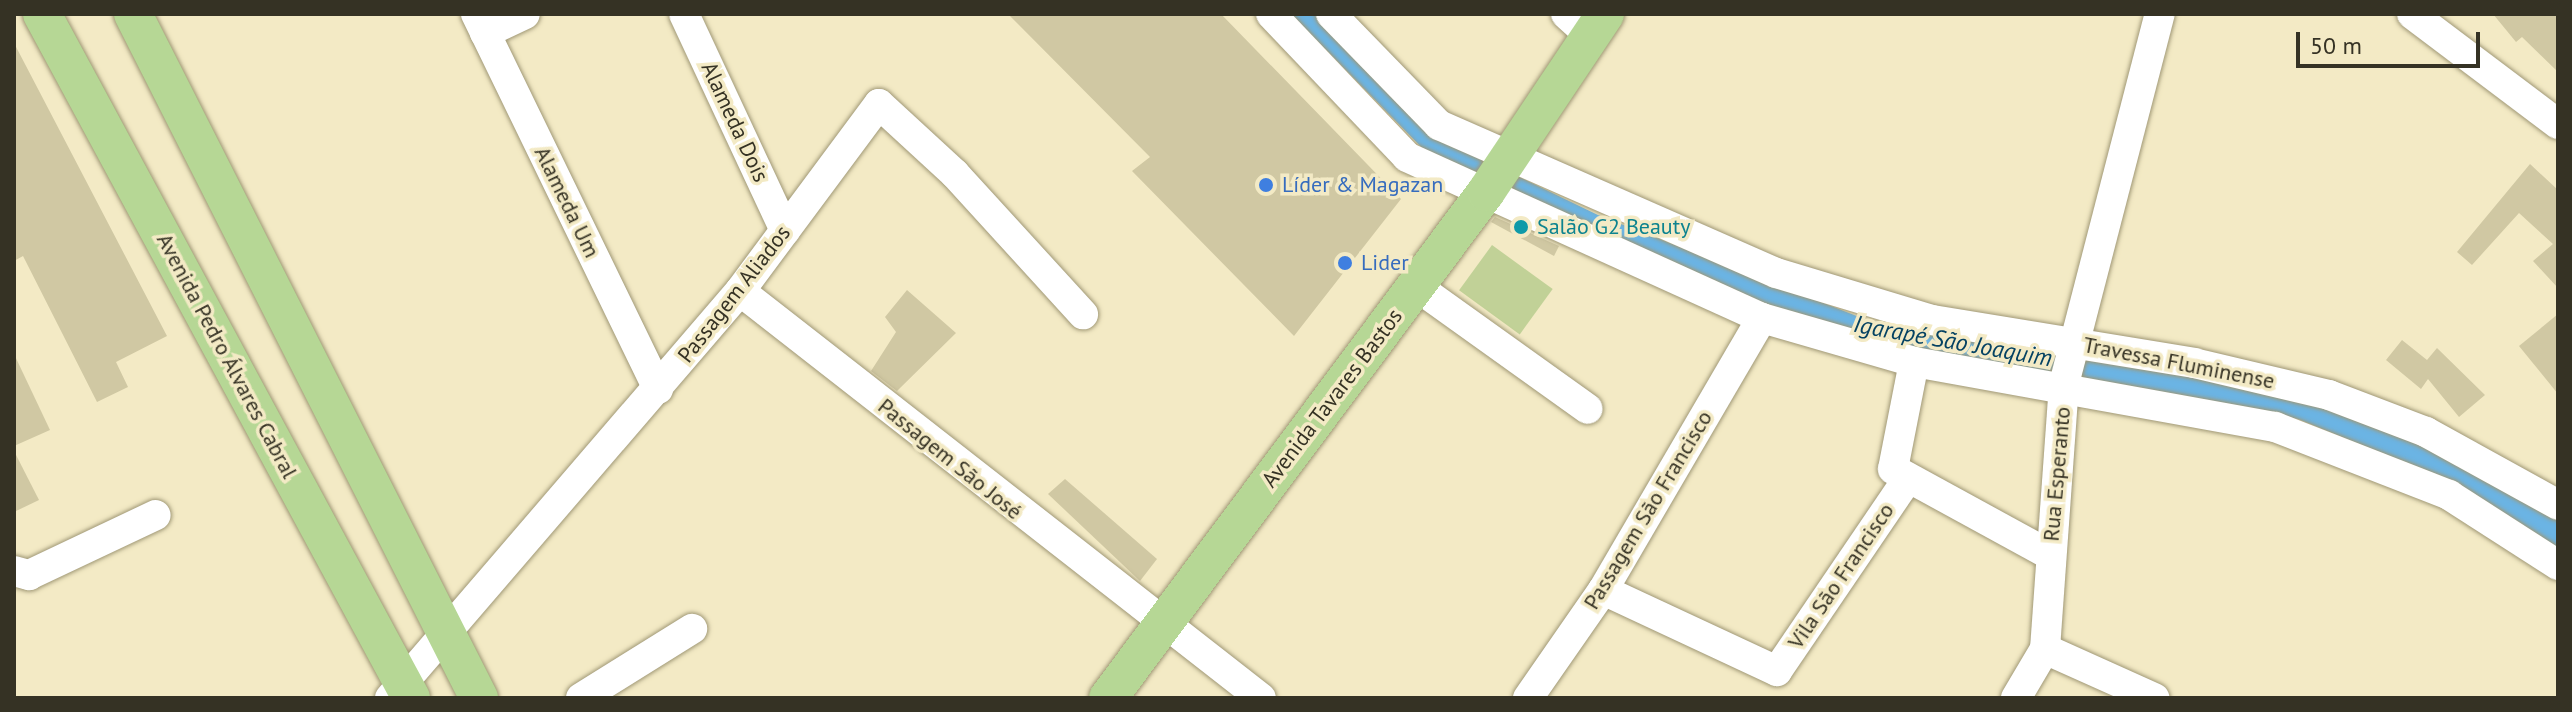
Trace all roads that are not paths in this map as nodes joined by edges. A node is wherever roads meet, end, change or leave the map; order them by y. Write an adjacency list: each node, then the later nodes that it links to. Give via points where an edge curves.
1 (42, 14): 33 (main road, Avenida Pedro Álvares Cabral)
2 (133, 14): 31 (main road)
3 (525, 14): 10 (street)
4 (684, 14): 13 (street, Alameda Dois)
5 (1271, 14): 12 (street, via 1407,157)
6 (1331, 14): 12 (street, Travessa Fluminense, via 1439,125)
7 (2160, 14): 19 (street, Rua Esperanto)
8 (2412, 14): 11 (street)
9 (1587, 21): 12 (main road, Avenida Tavares Bastos)
10 (480, 24): 20 (street, Alameda Um)
11 (2558, 124)
12 (1497, 175): 14 (main road, Avenida Tavares Bastos); 17 (street); 19 (street, Travessa Fluminense, via 1853,301)
13 (785, 231): 15 (street, Passagem Aliados); 16 (street, Passagem Aliados, via 879,104 976,195)
14 (1416, 286): 21 (street); 29 (main road, Avenida Tavares Bastos)
15 (740, 291): 20 (street, Passagem Aliados); 29 (street, Passagem São José)
16 (1083, 314)
17 (1762, 318): 18 (street); 28 (street, Passagem São Francisco)
18 (1914, 362): 19 (street); 22 (street, Vila São Francisco, via 1893,469)
19 (2068, 363): 23 (street, Travessa Fluminense, via 2329,395 2426,432); 25 (street, Rua Esperanto); 26 (street, via 2363,455 2449,495)
20 (658, 389): 31 (street, Passagem Aliados)
21 (1588, 409)
22 (1906, 481): 25 (street, Vila São Francisco); 28 (street, Vila São Francisco, via 1777,671)
23 (2558, 505)
24 (156, 515): 27 (street, via 29,575)
25 (2050, 555): 32 (street, Rua Esperanto)
26 (2558, 565)
27 (14, 571)
28 (1603, 590): 38 (street, Passagem São Francisco)
29 (1161, 626): 36 (main road, Avenida Tavares Bastos); 37 (street, Passagem São José)
30 (692, 629): 35 (street)
31 (448, 632): 33 (street, Passagem Aliados); 34 (main road)
32 (2045, 649): 39 (street, Rua Esperanto); 40 (street)
33 (401, 693)
34 (479, 698)
35 (581, 698)
36 (1108, 698)
37 (1261, 698)
38 (1528, 698)
39 (2016, 698)
40 (2154, 698)

